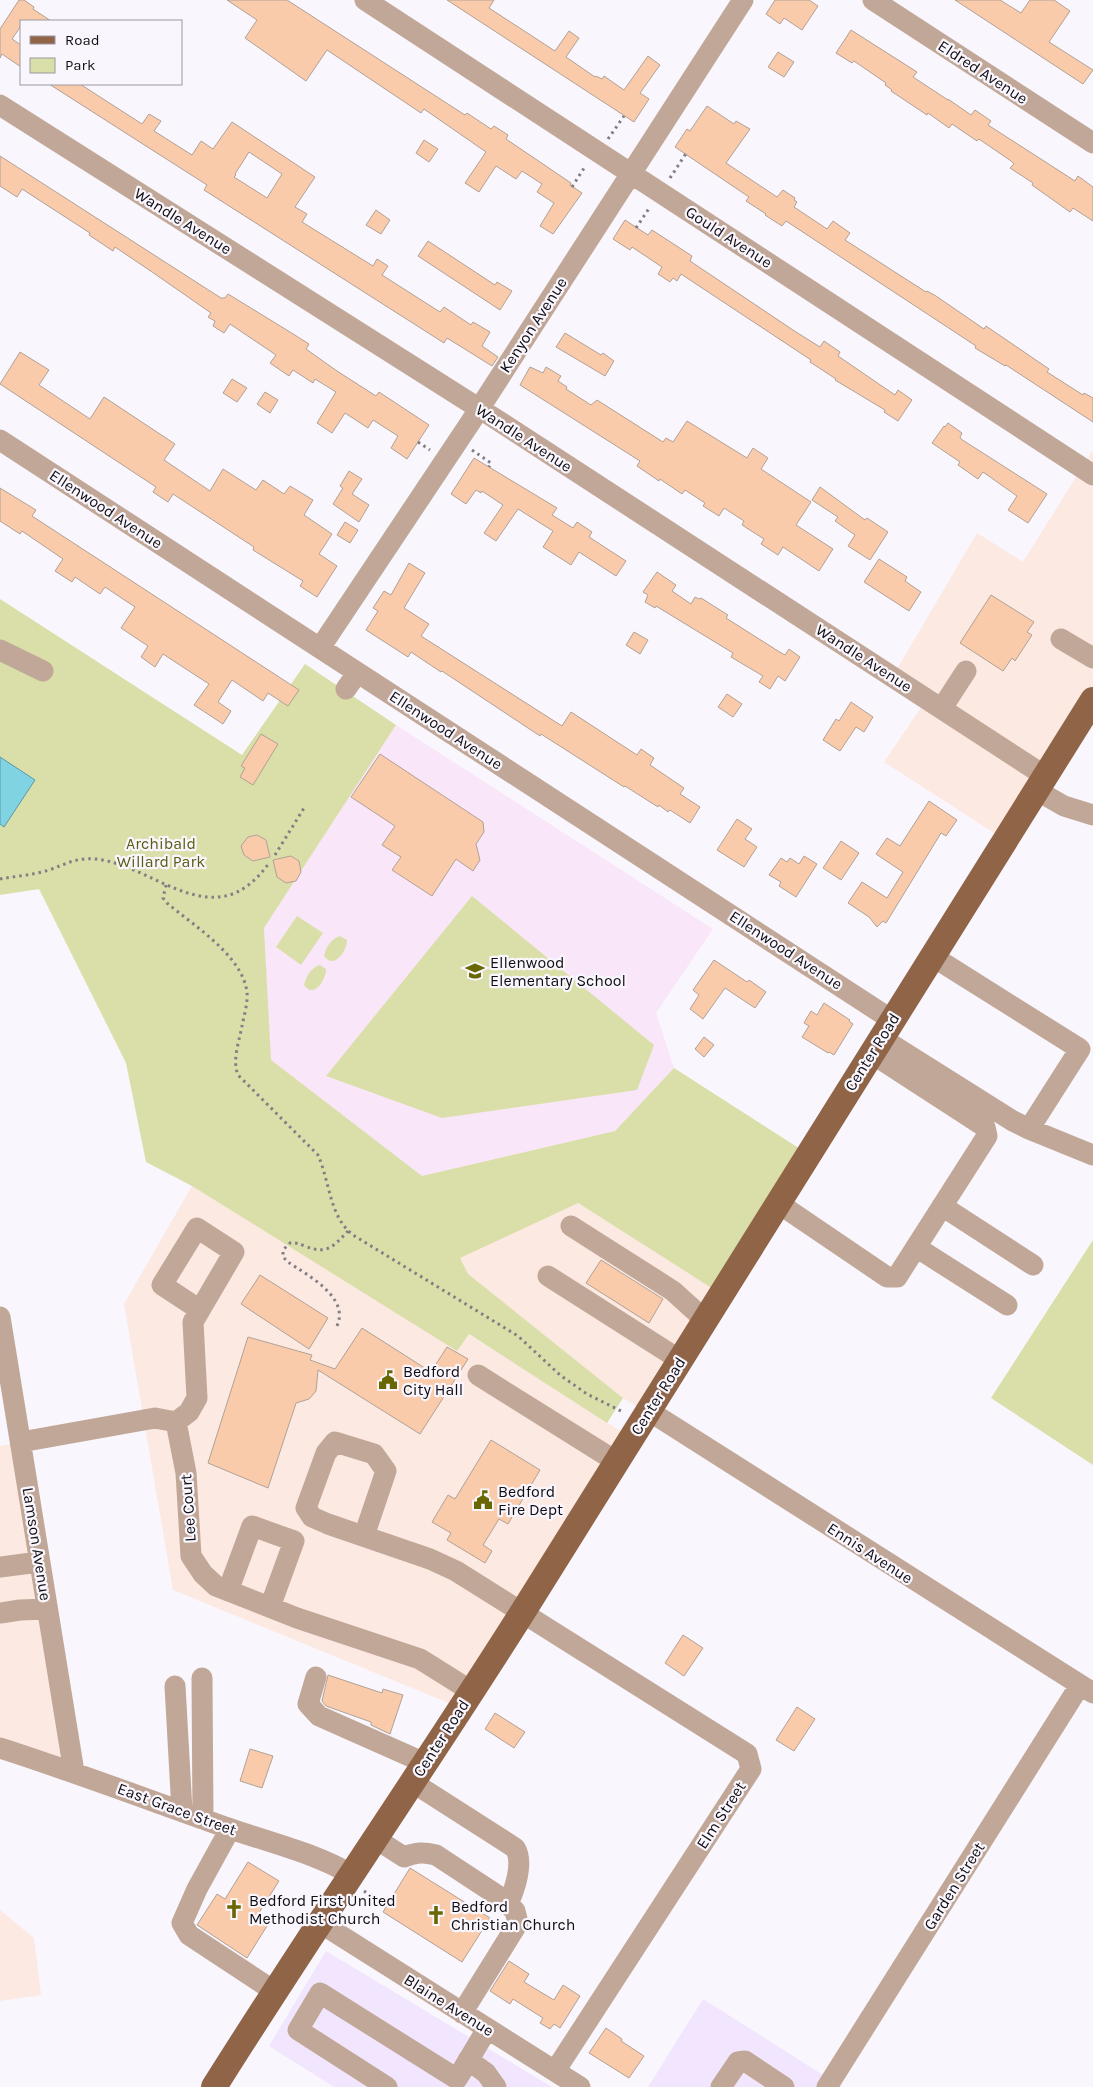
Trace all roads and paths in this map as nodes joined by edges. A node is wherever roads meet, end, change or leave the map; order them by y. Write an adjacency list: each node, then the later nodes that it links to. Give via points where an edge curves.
1 (365, 0): 10 (street, Gould Avenue)
2 (743, 0): 10 (street, Kenyon Avenue)
3 (873, 0): 7 (street, Eldred Avenue)
4 (0, 105): 15 (street, Wandle Avenue)
5 (624, 116): 6 (path)
6 (608, 139)
7 (1093, 143)
8 (687, 152): 11 (path)
9 (588, 162): 12 (path)
10 (631, 173): 15 (street, Kenyon Avenue); 19 (street, Gould Avenue)
11 (669, 179)
12 (572, 187)
13 (651, 204): 14 (path)
14 (636, 228)
15 (479, 409): 21 (street, Kenyon Avenue); 27 (street, Wandle Avenue)
16 (0, 440): 21 (street, Ellenwood Avenue)
17 (470, 448): 18 (path, via 489,461)
18 (489, 467)
19 (1093, 475)
20 (1061, 639): 23 (street)
21 (320, 648): 36 (street, Ellenwood Avenue, via 352,681 384,702 677,878)
22 (0, 650): 24 (street)
23 (1093, 658)
24 (43, 671)
25 (966, 671): 27 (street)
26 (1093, 700): 28 (main road, Center Road)
27 (942, 708): 28 (street, Wandle Avenue)
28 (1041, 783): 30 (street, Wandle Avenue, via 1064,806); 35 (main road, Center Road)
29 (304, 808): 31 (path)
30 (1093, 815)
31 (274, 855)
32 (269, 863): 34 (path, via 245,887 219,896 194,895)
33 (0, 879): 34 (path, via 48,870 61,863 95,859 112,862)
34 (166, 885): 43 (path, via 163,898 167,903 225,952 244,980 247,995 236,1061 238,1075 318,1155 338,1219)
35 (932, 956): 36 (main road, Center Road); 37 (street)
36 (881, 1037): 38 (street); 40 (main road, Center Road); 41 (street, via 985,1127 987,1136)
37 (1086, 1054): 38 (street)
38 (1029, 1129): 39 (street)
39 (1093, 1155)
40 (778, 1203): 44 (street, via 887,1277 897,1277); 50 (main road, Center Road)
41 (942, 1206): 44 (street); 45 (street)
42 (571, 1226): 50 (street, via 673,1291)
43 (348, 1231): 51 (path, via 327,1250 318,1251 294,1242 283,1250 283,1257 288,1262 330,1294 340,1315); 55 (path, via 518,1336 560,1375)
44 (916, 1247): 47 (street)
45 (1033, 1265)
46 (548, 1276): 52 (street)
47 (1007, 1305)
48 (200, 1310): 56 (street, via 193,1322 197,1398 189,1412)
49 (0, 1317): 57 (street, Lamson Avenue)
50 (705, 1320): 52 (main road, Center Road)
51 (337, 1326)
52 (680, 1360): 54 (main road, Center Road)
53 (478, 1375): 58 (street)
54 (649, 1410): 58 (main road, Center Road); 70 (street, Ennis Avenue)
55 (620, 1411)
56 (176, 1422): 57 (street, via 155,1418); 62 (street, Lee Court, via 186,1473 191,1556 203,1574 216,1586)
57 (21, 1442): 60 (street, Lamson Avenue)
58 (616, 1462): 65 (main road, Center Road)
59 (364, 1536): 59 (street, Elm Street, via 386,1471 374,1454 335,1442 326,1453 306,1508 312,1517 342,1531); 65 (street, Elm Street, via 456,1571)
60 (40, 1562): 61 (street); 64 (street, Lamson Avenue)
61 (0, 1568)
62 (228, 1591): 63 (street, Lee Court); 63 (street, via 252,1526 294,1541)
63 (270, 1607): 71 (street, Lee Court, via 420,1659)
64 (47, 1609): 66 (street); 73 (street, Lamson Avenue)
65 (523, 1612): 71 (main road, Center Road); 87 (street, Elm Street, via 747,1754 751,1769)
66 (0, 1613)
67 (316, 1677): 74 (street, via 308,1704 319,1716)
68 (202, 1678): 76 (street)
69 (175, 1686): 75 (street)
70 (1087, 1689): 95 (street, Garden Street)
71 (472, 1691): 74 (main road, Center Road)
72 (0, 1748): 73 (street, East Grace Street)
73 (74, 1772): 75 (street, East Grace Street)
74 (419, 1773): 78 (main road, Center Road); 81 (street, via 515,1848 519,1861)
75 (182, 1811): 76 (street, East Grace Street)
76 (204, 1819): 77 (street, East Grace Street)
77 (230, 1829): 79 (street, East Grace Street, via 333,1863); 83 (street, via 182,1923 189,1935)
78 (376, 1839): 79 (main road, Center Road); 81 (street, via 404,1857 425,1852 436,1855)
79 (358, 1883): 80 (path); 82 (main road, Center Road)
80 (376, 1900)
81 (508, 1904): 84 (street, via 515,1911 518,1923)
82 (319, 1922): 83 (main road, Center Road); 84 (street, Blaine Avenue)
83 (274, 1991): 89 (main road, Center Road)
84 (462, 2013): 85 (street, Blaine Avenue)
85 (487, 2029): 86 (street); 87 (street, Blaine Avenue)
86 (468, 2060): 88 (street); 91 (street, via 486,2073)
87 (555, 2071): 92 (street, Blaine Avenue)
88 (455, 2083): 90 (street, via 320,1994 298,2030)
89 (214, 2087)
90 (387, 2087)
91 (496, 2087)
92 (580, 2087)
93 (721, 2087): 94 (street, via 738,2062 745,2061)
94 (784, 2087)
95 (827, 2087)

